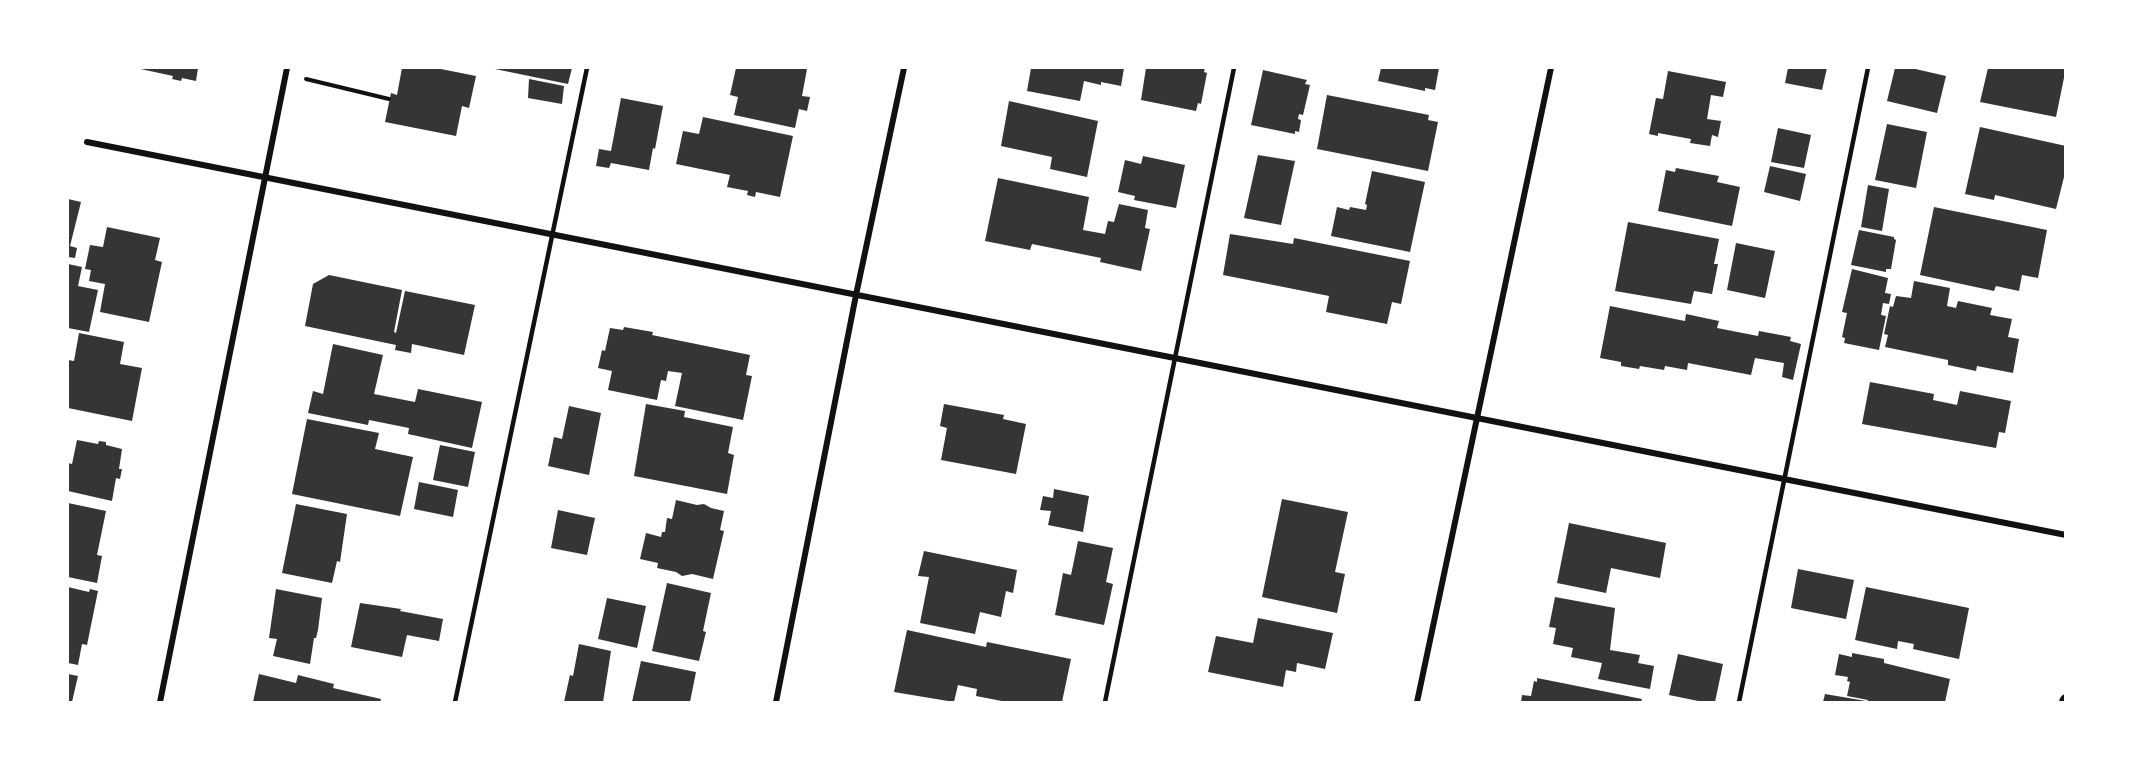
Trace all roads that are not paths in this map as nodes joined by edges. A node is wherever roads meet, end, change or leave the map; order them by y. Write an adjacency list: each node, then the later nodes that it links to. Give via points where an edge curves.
1 (586, 68): 9 (lane)
2 (904, 68): 10 (street)
3 (1234, 68): 11 (lane)
4 (1551, 68): 12 (street)
5 (1868, 68): 13 (lane)
6 (287, 71): 8 (street)
7 (87, 142): 8 (street)
8 (265, 177): 9 (street); 15 (street)
9 (552, 234): 10 (street); 16 (lane)
10 (856, 295): 11 (street); 17 (street)
11 (1176, 359): 12 (street); 18 (lane)
12 (1478, 418): 13 (street); 19 (street)
13 (1785, 480): 14 (street); 20 (lane)
14 (2066, 535)
15 (160, 702)
16 (455, 702)
17 (776, 702)
18 (1105, 702)
19 (1417, 702)
20 (1739, 702)

